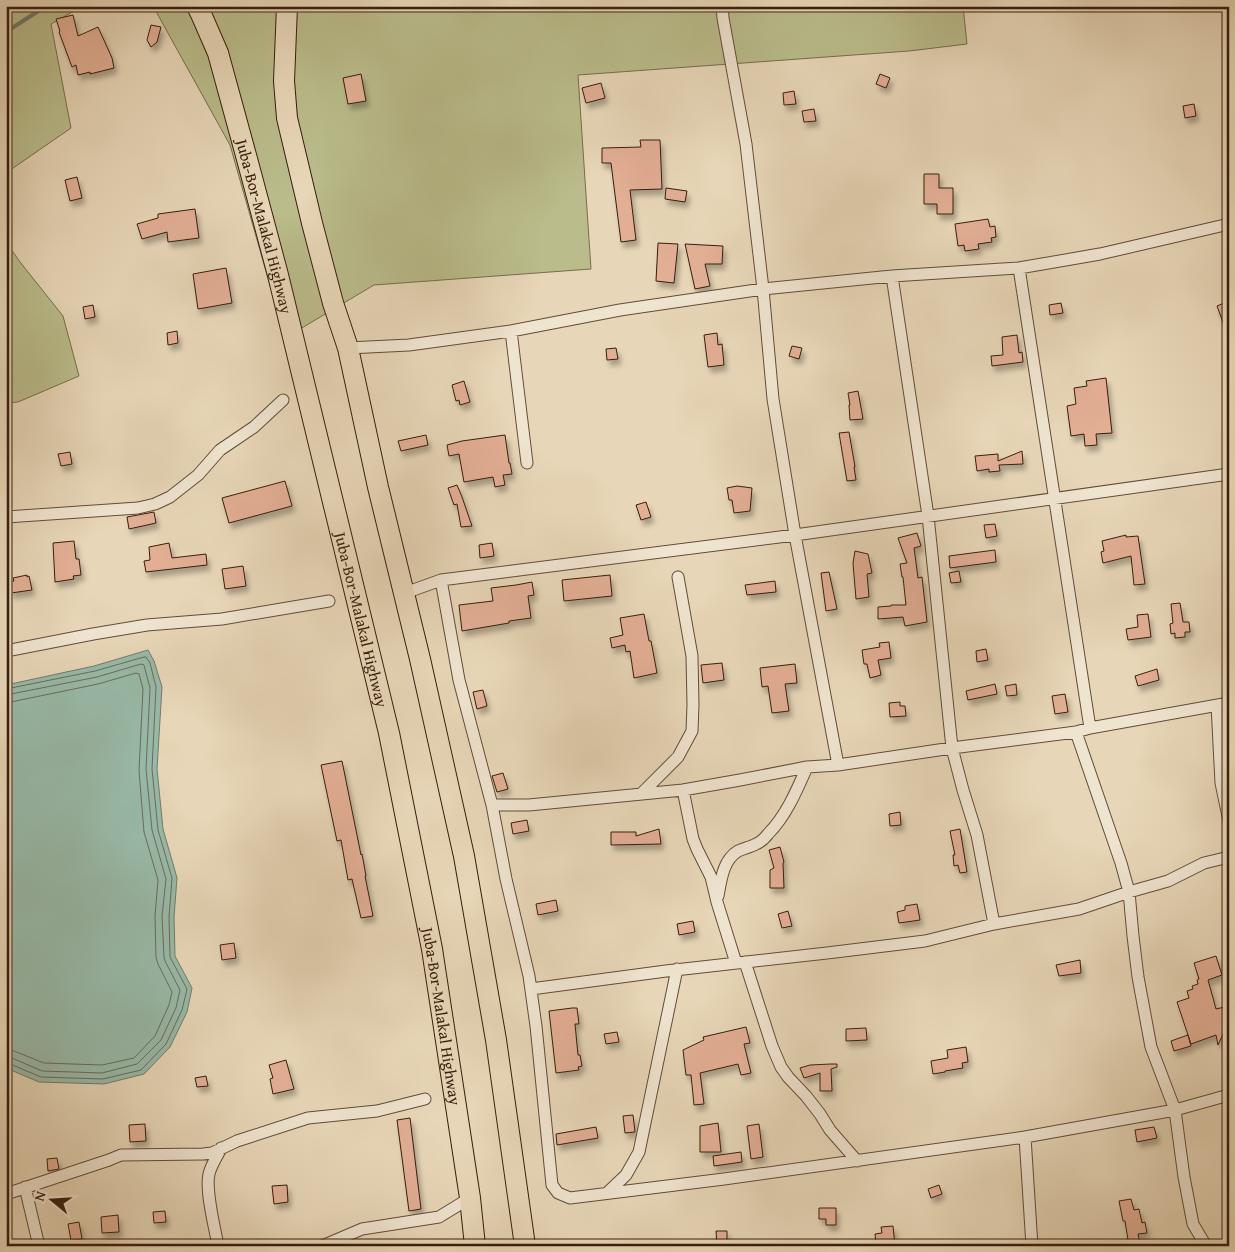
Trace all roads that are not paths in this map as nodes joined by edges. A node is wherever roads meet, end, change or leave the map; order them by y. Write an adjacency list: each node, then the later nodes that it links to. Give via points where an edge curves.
1 (197, 6): 49 (highway, Juba-Bor-Malakal Highway, via 218,52 248,159 388,733 432,949)
2 (287, 6): 9 (highway, via 284,81 287,118 333,303)
3 (722, 6): 7 (street, via 746,144)
4 (1229, 224): 5 (street, via 1100,254)
5 (1019, 268): 6 (street); 13 (street)
6 (892, 276): 7 (street); 14 (street)
7 (763, 289): 8 (street, via 620,310); 16 (street, via 774,399)
8 (511, 331): 9 (street, via 409,345); 11 (street)
9 (348, 348): 19 (highway)
10 (283, 400): 15 (street, via 220,450 198,475 170,497 155,504 138,508)
11 (527, 463)
12 (1229, 474): 13 (street)
13 (1055, 498): 14 (street); 24 (street)
14 (928, 516): 16 (street); 26 (street)
15 (6, 517)
16 (795, 535): 18 (street); 27 (street)
17 (678, 577): 30 (street, via 692,656 692,732 678,757)
18 (441, 580): 19 (street); 31 (street, via 458,680)
19 (405, 593): 54 (highway, via 464,856 496,1040)
20 (329, 601): 21 (street, via 222,619 147,625)
21 (6, 651)
22 (1229, 703): 23 (street)
23 (1216, 705): 24 (street); 32 (street, via 1221,783)
24 (1090, 728): 25 (street)
25 (1076, 732): 26 (street); 34 (street)
26 (952, 748): 27 (street); 36 (street, via 977,835)
27 (838, 765): 28 (street)
28 (807, 767): 29 (street); 35 (street, via 787,808 770,833 758,844 738,851 729,859 722,874)
29 (683, 790): 30 (street); 35 (street, via 694,839 711,877)
30 (642, 793): 31 (street, via 529,805)
31 (492, 805): 39 (street)
32 (1229, 821)
33 (1229, 856): 34 (street)
34 (1129, 892): 36 (street, via 1079,908); 42 (street, via 1138,978 1151,1047)
35 (717, 902): 37 (street)
36 (994, 924): 37 (street, via 925,941)
37 (741, 963): 38 (street); 45 (street, via 781,1067)
38 (677, 970): 39 (street); 47 (street, via 639,1152 626,1175)
39 (531, 989): 47 (street, via 552,1185 558,1194 570,1198)
40 (1229, 1095): 42 (street)
41 (425, 1099): 44 (street, via 377,1111 308,1118)
42 (1175, 1110): 43 (street); 56 (street, via 1193,1224)
43 (1025, 1137): 45 (street); 55 (street)
44 (221, 1148): 46 (street, via 203,1154 121,1155); 51 (street, via 208,1176)
45 (857, 1161): 47 (street)
46 (25, 1187): 48 (street); 50 (street)
47 (607, 1193)
48 (6, 1194)
49 (470, 1198): 52 (street, via 439,1217 362,1229); 53 (highway, Juba-Bor-Malakal Highway)
50 (39, 1246)
51 (218, 1246)
52 (322, 1246)
53 (475, 1246)
54 (525, 1246)
55 (1032, 1246)
56 (1206, 1246)

